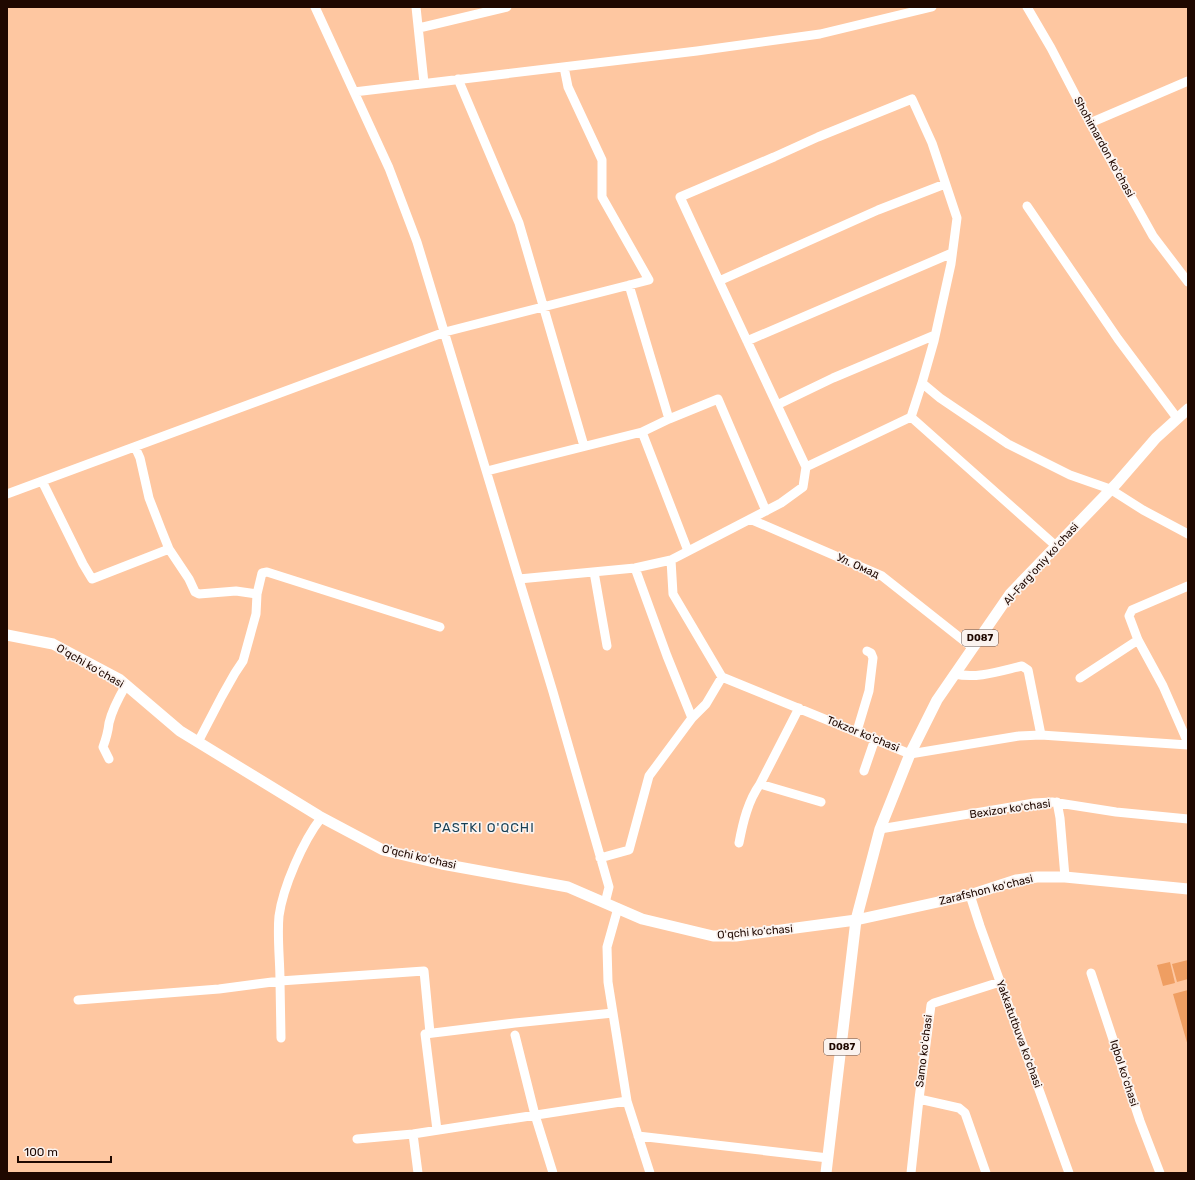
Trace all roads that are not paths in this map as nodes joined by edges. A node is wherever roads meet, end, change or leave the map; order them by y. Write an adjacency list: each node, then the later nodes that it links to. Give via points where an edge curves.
1 (315, 7): 11 (street)
2 (416, 7): 6 (street)
3 (507, 7): 6 (street)
4 (932, 7): 7 (street, via 820,34)
5 (1027, 7): 12 (street, Shohimardon koʻchasi)
6 (419, 28): 10 (street)
7 (564, 67): 8 (street); 18 (street, via 568,87 602,160 602,197 648,280)
8 (458, 79): 10 (street); 19 (street, via 519,223)
9 (1188, 81): 12 (street)
10 (424, 83): 11 (street)
11 (354, 92): 20 (street, via 395,182)
12 (1090, 123): 17 (street, Shohimardon koʻchasi, via 1153,236)
13 (945, 184): 15 (street, via 957,218); 16 (street, via 878,210); 16 (street, via 932,143 912,99 818,137 680,197)
14 (1027, 206): 27 (street)
15 (952, 253): 21 (street); 22 (street)
16 (719, 281): 22 (street)
17 (1188, 282)
18 (629, 285): 19 (street); 28 (street)
19 (544, 307): 20 (street); 30 (street)
20 (445, 332): 31 (street); 33 (street)
21 (935, 335): 23 (street); 24 (street, via 833,378)
22 (747, 341): 24 (street)
23 (922, 383): 26 (street); 35 (street, via 1008,444 1070,475)
24 (777, 405): 32 (street)
25 (1188, 409): 27 (main road, Al-Fargʻoniy koʻchasi / D087)
26 (911, 417): 32 (street); 40 (street)
27 (1177, 418): 35 (main road, Al-Fargʻoniy koʻchasi / D087)
28 (670, 419): 29 (street); 37 (street, via 718,399)
29 (642, 432): 30 (street); 42 (street)
30 (584, 446): 33 (street)
31 (135, 447): 34 (street); 41 (street, via 149,498)
32 (806, 467): 37 (street, via 803,487)
33 (486, 471): 46 (street)
34 (42, 481): 36 (street); 41 (street, via 92,579)
35 (1110, 489): 39 (street); 40 (main road, Al-Fargʻoniy koʻchasi / D087)
36 (8, 491)
37 (766, 511): 38 (street)
38 (750, 519): 42 (street); 53 (street, Ул. Омад, via 882,576)
39 (1188, 534)
40 (1056, 546): 53 (main road, Al-Fargʻoniy koʻchasi / D087, via 1010,594)
41 (169, 549): 48 (street, via 195,592 199,594 236,591)
42 (688, 551): 43 (street)
43 (671, 560): 44 (street); 56 (street, via 672,594)
44 (635, 568): 45 (street); 60 (street)
45 (594, 572): 46 (street); 52 (street)
46 (519, 579): 76 (street)
47 (1188, 586): 51 (street, via 1132,610 1129,616)
48 (257, 594): 49 (street, via 262,573 267,572); 64 (street, via 256,614 243,661)
49 (440, 627)
50 (7, 635): 58 (main road, Oʻqchi koʻchasi, via 53,644 118,679)
51 (1138, 640): 57 (street); 65 (street, via 1163,686)
52 (607, 646)
53 (973, 648): 55 (main road, Al-Fargʻoniy koʻchasi / D087)
54 (867, 651): 61 (street, via 872,653 873,658 869,691)
55 (955, 674): 62 (street, via 978,676 1022,666 1026,668); 66 (main road, Al-Fargʻoniy koʻchasi / D087, via 937,700)
56 (722, 677): 59 (street, Tokzor koʻchasi); 60 (street, via 706,704)
57 (1080, 678)
58 (126, 686): 64 (main road, Oʻqchi koʻchasi, via 180,731); 67 (street, via 114,709 103,747)
59 (799, 708): 61 (street, Tokzor koʻchasi); 69 (street)
60 (692, 718): 76 (street, via 650,776 629,850)
61 (857, 731): 63 (street, Tokzor koʻchasi)
62 (1041, 735): 65 (street, Tokzor koʻchasi); 66 (street, Tokzor koʻchasi, via 1019,736)
63 (875, 739): 66 (street, Tokzor koʻchasi); 68 (street)
64 (198, 742): 72 (main road, Oʻqchi koʻchasi)
65 (1188, 744)
66 (910, 754): 74 (main road, Al-Fargʻoniy koʻchasi / D087)
67 (109, 759)
68 (864, 771)
69 (760, 784): 70 (street); 75 (street, via 744,818)
70 (821, 802)
71 (1057, 802): 73 (street, Bexizor koʻchasi, via 1116,812); 74 (street, Bexizor koʻchasi, via 1034,803); 77 (street)
72 (321, 818): 80 (main road, Oʻqchi koʻchasi, via 383,850 442,864 568,887); 84 (street, via 314,826 300,854 279,916)
73 (1188, 819)
74 (880, 829): 82 (main road, Al-Fargʻoniy koʻchasi / D087)
75 (739, 843)
76 (600, 858): 80 (street, via 609,887)
77 (1065, 877): 78 (main road, Zarafshon koʻchasi); 79 (main road, Zarafshon koʻchasi, via 1016,880)
78 (1188, 889)
79 (970, 895): 82 (main road, Zarafshon koʻchasi); 85 (street, Yakkatutbuva koʻchasi)
80 (605, 903): 81 (main road, Oʻqchi koʻchasi)
81 (618, 908): 82 (main road, Oʻqchi koʻchasi, via 642,919 713,936 736,936); 87 (street, via 607,947 608,982)
82 (856, 920): 98 (main road, D087)
83 (1091, 973): 106 (street, Iqbol koʻchasi)
84 (280, 981): 86 (street, via 219,989); 88 (street, via 424,971); 90 (street)
85 (1000, 982): 91 (street, Samo koʻchasi, via 931,1005); 105 (street, Yakkatutbuva koʻchasi)
86 (78, 1000)
87 (613, 1013): 88 (street); 92 (street)
88 (430, 1033): 94 (street, via 425,1034)
89 (515, 1035): 93 (street)
90 (281, 1038)
91 (919, 1099): 103 (street, Samo koʻchasi); 104 (street, Samo koʻchasi, via 962,1110)
92 (626, 1101): 93 (street); 96 (street)
93 (534, 1115): 94 (street); 100 (street)
94 (437, 1130): 95 (street)
95 (413, 1134): 97 (street); 99 (street)
96 (638, 1136): 98 (street); 101 (street)
97 (357, 1139)
98 (828, 1158): 102 (main road, D087)
99 (418, 1173)
100 (553, 1173)
101 (650, 1173)
102 (826, 1173)
103 (912, 1173)
104 (986, 1173)
105 (1069, 1173)
106 (1160, 1173)

